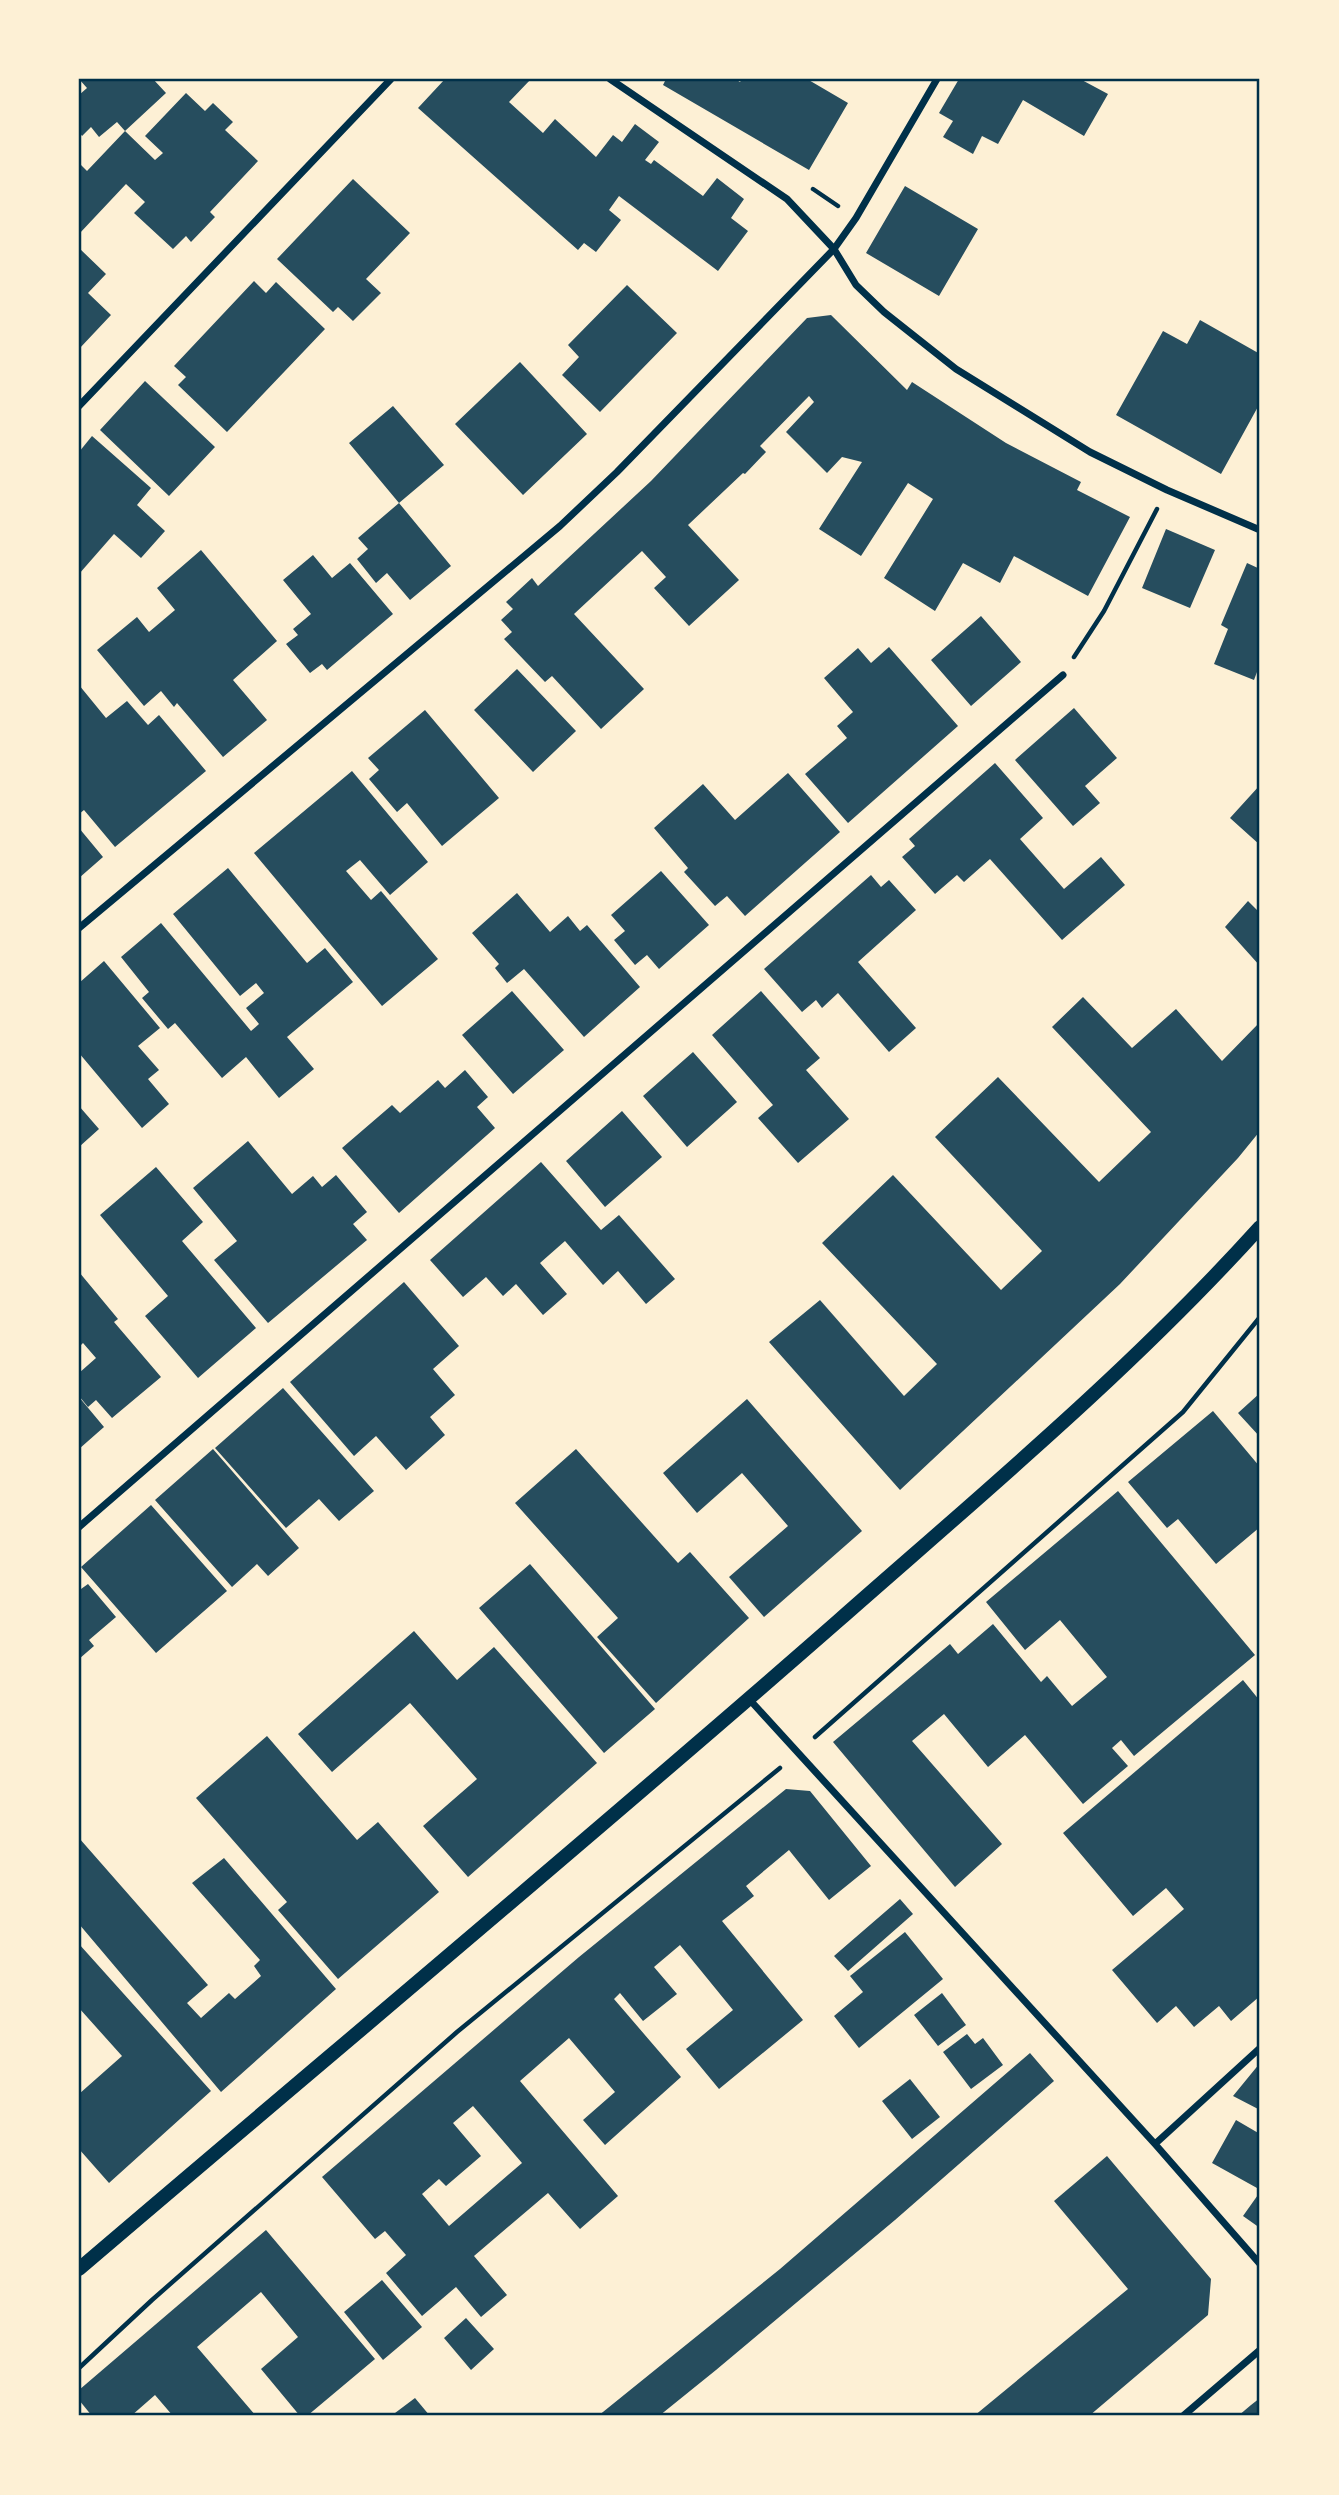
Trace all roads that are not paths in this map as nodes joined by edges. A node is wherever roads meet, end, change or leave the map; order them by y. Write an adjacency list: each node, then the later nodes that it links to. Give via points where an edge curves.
1 (391, 79): 5 (street)
2 (610, 79): 4 (street, via 788,199)
3 (937, 79): 4 (street)
4 (834, 249): 6 (street, via 856,285 956,369 1090,452); 8 (street, via 560,526)
5 (79, 406)
6 (1260, 530)
7 (1063, 675): 10 (street)
8 (79, 928)
9 (1260, 1227): 11 (main road, via 1089,1401)
10 (79, 1527)
11 (749, 1699): 13 (street); 15 (main road)
12 (1260, 2048): 13 (street)
13 (1155, 2144): 14 (street)
14 (1260, 2264)
15 (79, 2269)
16 (1260, 2350): 17 (street)
17 (1183, 2416)

